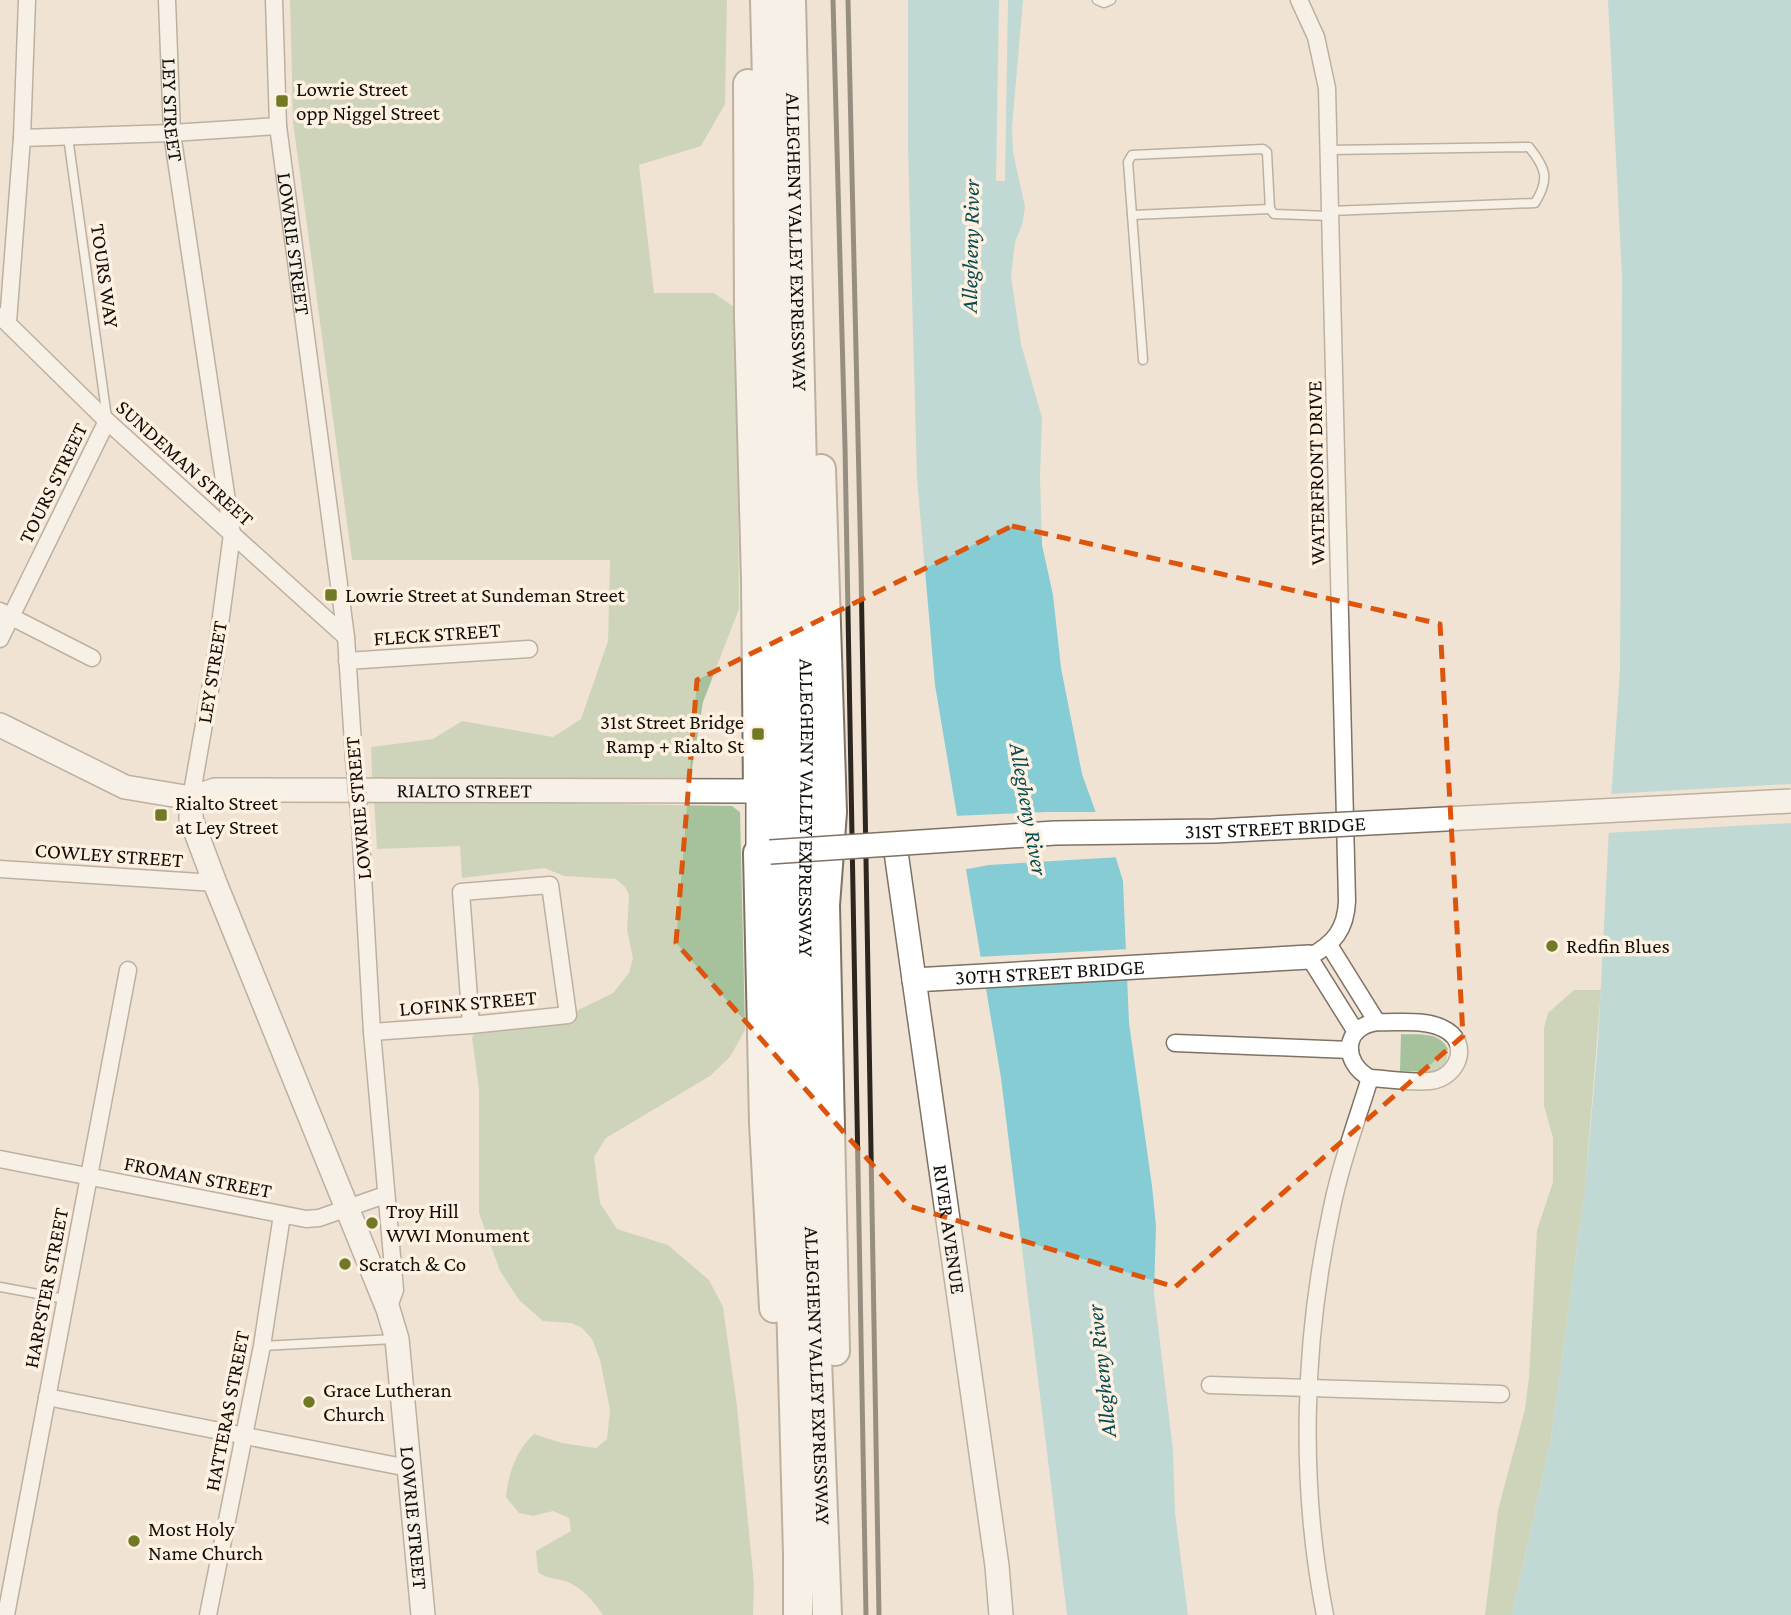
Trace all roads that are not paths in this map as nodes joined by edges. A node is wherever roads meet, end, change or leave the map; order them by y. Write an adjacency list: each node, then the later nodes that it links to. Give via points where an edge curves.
1 (27, 0): 14 (street)
2 (167, 0): 12 (street, LEY STREET)
3 (274, 0): 11 (street, LOWRIE STREET)
4 (748, 0): 30 (highway)
5 (765, 0): 66 (highway, ALLEGHENY VALLEY EXPRESSWAY, via 783,716 781,934)
6 (791, 0): 65 (highway, ALLEGHENY VALLEY EXPRESSWAY, via 808,727 808,1129)
7 (807, 0): 34 (highway, via 832,813)
8 (1097, 0): 9 (lane)
9 (1111, 0)
10 (1300, 0): 15 (street, WATERFRONT DRIVE, via 1323,62)
11 (278, 126): 12 (street); 24 (street, LOWRIE STREET)
12 (172, 133): 13 (street); 22 (street, LEY STREET)
13 (68, 136): 14 (street); 21 (lane, TOURS WAY)
14 (22, 138): 19 (street)
15 (1329, 150): 17 (street, WATERFRONT DRIVE); 17 (lane, via 1529,147 1545,176 1535,203)
16 (1270, 209): 17 (lane, via 1274,214); 18 (lane); 18 (lane, via 1267,152 1263,149 1132,155 1128,162)
17 (1330, 213): 38 (street, WATERFRONT DRIVE, via 1347,916)
18 (1132, 215): 20 (lane)
19 (4, 319): 21 (street, SUNDEMAN STREET)
20 (1143, 360)
21 (107, 421): 22 (street, SUNDEMAN STREET); 23 (street, TOURS STREET)
22 (232, 534): 24 (street, SUNDEMAN STREET); 31 (street, LEY STREET)
23 (6, 614): 25 (street, TOURS STREET); 27 (street)
24 (346, 637): 28 (street, LOWRIE STREET)
25 (0, 639)
26 (529, 649): 28 (street, FLECK STREET)
27 (92, 658)
28 (347, 661): 44 (street, LOWRIE STREET, bridge)
29 (0, 725): 31 (street, RIALTO STREET, via 125,787)
30 (758, 791): 31 (street, RIALTO STREET, via 215,790); 35 (street)
31 (191, 798): 37 (street, LEY STREET, via 191,819)
32 (1791, 801): 33 (street, 31ST STREET BRIDGE, bridge, via 1215,831 1055,833)
33 (895, 845): 34 (street, 31ST STREET BRIDGE, bridge); 41 (street, RIVER AVENUE)
34 (829, 849): 35 (street, 31ST STREET BRIDGE, bridge); 65 (highway, via 825,905 836,1330)
35 (764, 853): 66 (highway, via 764,1123 772,1283)
36 (0, 869): 37 (street, COWLEY STREET)
37 (215, 883): 52 (street, LEY STREET)
38 (1329, 945): 39 (street, WATERFRONT DRIVE); 42 (street)
39 (1309, 957): 41 (street, 30TH STREET BRIDGE); 45 (street)
40 (128, 970): 50 (street, HARPSTER STREET)
41 (914, 980): 72 (street, RIVER AVENUE)
42 (1377, 1022): 45 (street); 48 (street, via 1441,1027 1457,1041 1459,1060 1445,1077 1431,1081)
43 (471, 1025): 43 (street, LOFINK STREET, via 461,892 550,885 568,1015); 44 (street, LOFINK STREET)
44 (372, 1032): 51 (street, LOWRIE STREET)
45 (1356, 1032): 47 (street)
46 (1175, 1043): 47 (street)
47 (1350, 1050): 48 (street, via 1354,1066)
48 (1370, 1079): 60 (street, via 1329,1222 1316,1296)
49 (0, 1159): 50 (street, FROMAN STREET)
50 (88, 1177): 53 (street, FROMAN STREET); 55 (street, HARPSTER STREET)
51 (385, 1195): 52 (street, FROMAN STREET); 56 (street, LOWRIE STREET, via 395,1290)
52 (346, 1207): 53 (street, FROMAN STREET, via 319,1218); 56 (street, LEY STREET)
53 (282, 1214): 58 (street, HATTERAS STREET)
54 (0, 1287): 55 (lane)
55 (65, 1299): 62 (street, HARPSTER STREET)
56 (388, 1310): 57 (street, LOWRIE STREET)
57 (397, 1339): 58 (lane); 64 (street, LOWRIE STREET)
58 (262, 1346): 63 (street, HATTERAS STREET)
59 (1210, 1385): 60 (street)
60 (1309, 1389): 61 (street); 73 (street, via 1312,1521)
61 (1501, 1394)
62 (47, 1397): 63 (street); 67 (street, HARPSTER STREET)
63 (244, 1437): 64 (street); 68 (street, HATTERAS STREET)
64 (408, 1468): 69 (street, LOWRIE STREET)
65 (825, 1522): 71 (highway, ALLEGHENY VALLEY EXPRESSWAY)
66 (798, 1554): 70 (highway, ALLEGHENY VALLEY EXPRESSWAY)
67 (6, 1615)
68 (208, 1615)
69 (423, 1615)
70 (798, 1615)
71 (827, 1615)
72 (1001, 1615)
73 (1325, 1615)

